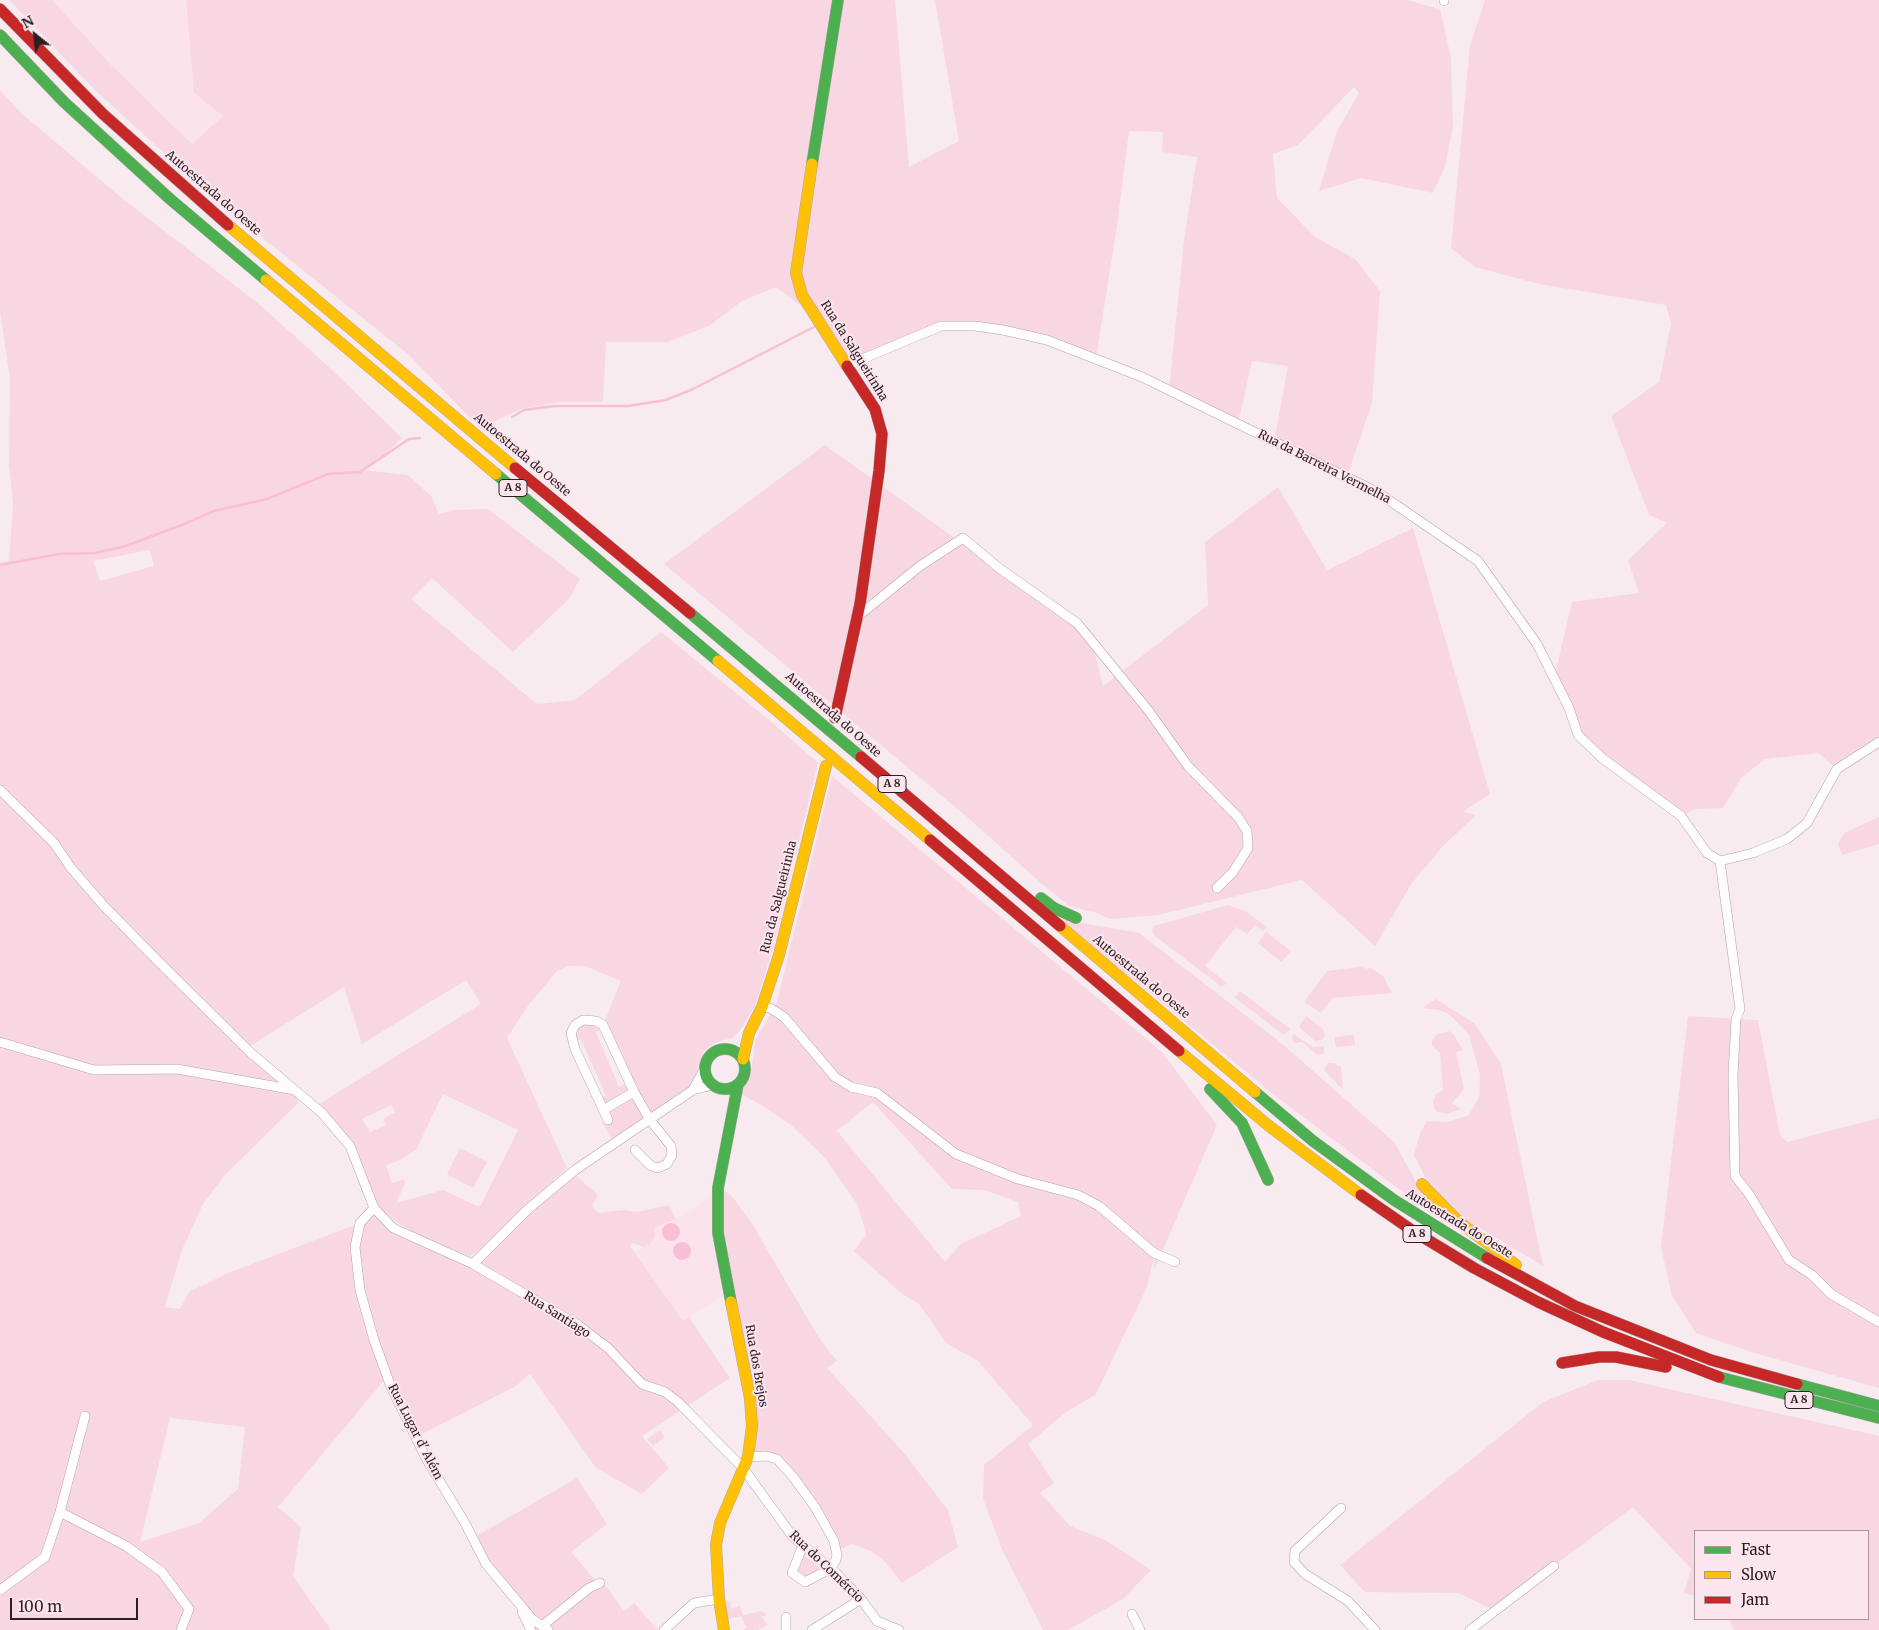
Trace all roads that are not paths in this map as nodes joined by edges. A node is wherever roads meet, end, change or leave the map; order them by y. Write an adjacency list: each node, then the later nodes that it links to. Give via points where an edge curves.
1 (838, 0): 4 (main road, Rua da Salgueirinha, via 796,273 802,295)
2 (0, 9): 10 (main road, Autoestrada do Oeste / A 8, via 103,114 191,193)
3 (0, 35): 15 (main road, A 8, via 64,102 170,199)
4 (848, 365): 5 (main road, Rua da Salgueirinha, via 875,409 882,434); 11 (street, Rua da Barreira Vermelha, via 941,326 974,326 1037,338 1142,377 1377,492 1478,561 1537,644 1569,708 1578,735 1602,758 1681,816 1708,853)
5 (857, 617): 6 (main road, Rua da Salgueirinha); 12 (street, via 920,566 963,538 999,568 1077,623 1148,710 1188,766 1238,817 1247,831 1248,848 1233,872)
6 (835, 718)
7 (1879, 742): 11 (street, via 1837,769 1807,823 1787,839 1753,853)
8 (826, 766): 14 (main road, Rua da Salgueirinha, via 779,955)
9 (0, 790): 23 (street, via 54,843 71,868 117,920 251,1053)
10 (912, 801): 13 (main road, via 956,829 1054,908); 36 (main road, Autoestrada do Oeste / A 8, via 1313,1141 1394,1200 1482,1256)
11 (1720, 861): 37 (street, via 1740,1009 1736,1018 1733,1075 1734,1176 1749,1194 1789,1260 1830,1294)
12 (1217, 888)
13 (1076, 918)
14 (762, 1007): 16 (main road, Rua da Salgueirinha); 34 (street, via 784,1017 835,1077 851,1087 877,1093 956,1154 1018,1179 1078,1195 1099,1206 1154,1252)
15 (1152, 1028): 31 (main road, via 1171,1053 1221,1099 1242,1124); 39 (main road, A 8, via 1305,1153 1442,1249 1506,1286 1570,1317)
16 (749, 1033): 18 (main road, Rua da Salgueirinha); 19 (main road, Rua da Salgueirinha)
17 (0, 1042): 23 (street, via 94,1070 177,1068)
18 (730, 1049): 19 (main road); 20 (main road, via 712,1053)
19 (743, 1059): 21 (main road, via 745,1072)
20 (705, 1068): 22 (main road, via 706,1075); 24 (street)
21 (738, 1084): 22 (main road, via 730,1088); 26 (main road, Rua dos Brejos)
22 (717, 1087): 24 (street); 26 (main road)
23 (296, 1090): 33 (street, via 322,1113 350,1146)
24 (693, 1090): 29 (street)
25 (634, 1092): 27 (street); 27 (street, via 603,1025 583,1020 574,1025 570,1033 575,1049); 29 (street)
26 (733, 1104): 43 (main road, Rua dos Brejos, via 718,1188 718,1233 750,1398 752,1426)
27 (603, 1110): 28 (street)
28 (608, 1120)
29 (650, 1120): 30 (street, via 671,1146 672,1155 667,1164 658,1168 651,1166); 35 (street, via 575,1170)
30 (635, 1150)
31 (1268, 1180)
32 (1422, 1184): 36 (main road, via 1458,1221)
33 (374, 1208): 35 (street, Rua Santiago, via 392,1228); 51 (street, Rua Lugar d' Além, via 360,1223 356,1246 360,1290 374,1340 391,1387 427,1460 486,1564)
34 (1175, 1262)
35 (473, 1264): 43 (street, Rua Santiago, via 578,1325 608,1348 642,1384 665,1392)
36 (1556, 1296): 40 (main road, Autoestrada do Oeste / A 8, via 1712,1360)
37 (1879, 1322)
38 (1562, 1363): 39 (main road, via 1616,1357 1656,1363 1695,1378)
39 (1720, 1377): 42 (main road, A 8)
40 (1879, 1406)
41 (85, 1416): 45 (street)
42 (1879, 1418)
43 (745, 1463): 46 (street, Rua do Comércio, via 782,1524); 48 (street, via 766,1456 777,1459 794,1478 834,1541 837,1554); 53 (main road, Rua dos Brejos, via 720,1523 716,1545)
44 (1340, 1508): 65 (street, via 1295,1552 1294,1562 1305,1574 1348,1601)
45 (60, 1512): 50 (street, via 46,1556); 57 (street, via 126,1546 162,1572 189,1609)
46 (803, 1545): 48 (street, Rua do Comércio); 48 (street, via 792,1572 805,1582)
47 (1554, 1566): 66 (street)
48 (830, 1570): 52 (street, Rua do Comércio)
49 (600, 1583): 56 (street, via 589,1588)
50 (0, 1590)
51 (512, 1596): 56 (street, Rua Lugar d' Além, via 532,1619); 58 (street)
52 (860, 1598): 62 (street); 63 (street, Rua do Comércio, via 877,1621)
53 (719, 1599): 59 (street, via 694,1603); 60 (main road, Rua dos Brejos)
54 (1132, 1614): 64 (street)
55 (786, 1617): 61 (street)
56 (545, 1628)
57 (181, 1630)
58 (531, 1630)
59 (664, 1630)
60 (724, 1630)
61 (786, 1630)
62 (812, 1630)
63 (900, 1630)
64 (1140, 1630)
65 (1375, 1630)
66 (1470, 1630)

